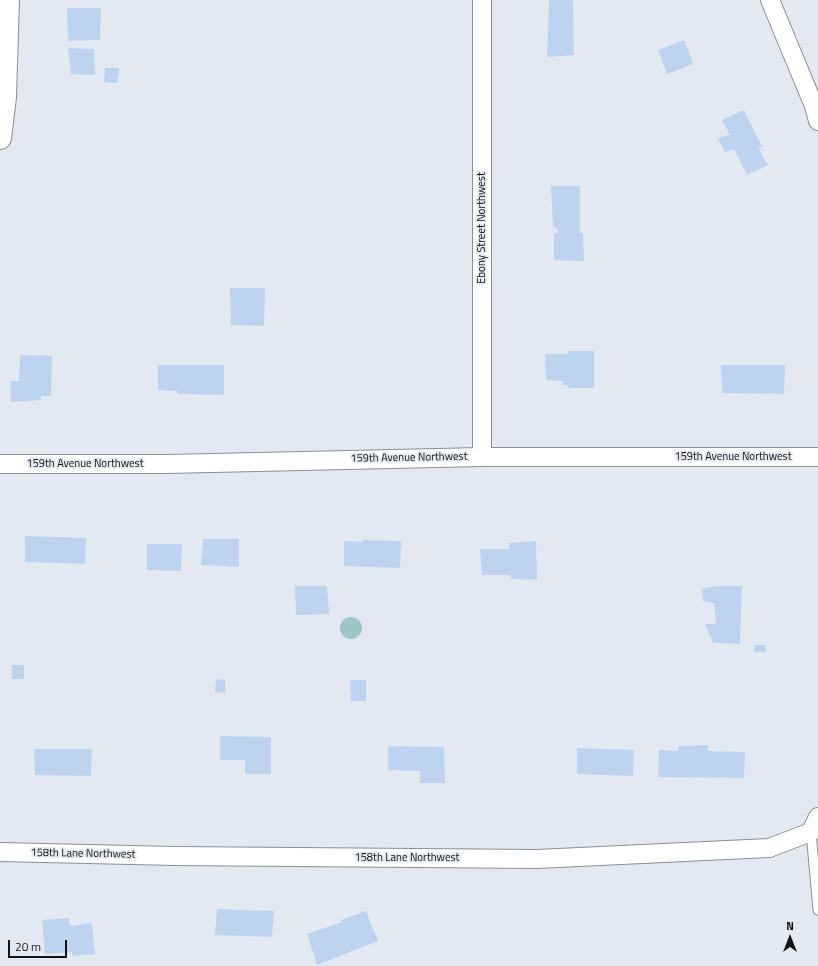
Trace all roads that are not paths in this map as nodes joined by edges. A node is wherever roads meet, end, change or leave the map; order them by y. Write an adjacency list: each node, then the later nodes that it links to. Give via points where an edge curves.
1 (8, 0): 5 (street, via 5,97)
2 (482, 0): 6 (street, Ebony Street Northwest)
3 (770, 0): 4 (street)
4 (818, 120)
5 (0, 138)
6 (482, 456): 7 (street, 159th Avenue Northwest); 8 (street, 159th Avenue Northwest, via 167,464)
7 (818, 456)
8 (0, 464)
9 (814, 825): 10 (street, 158th Lane Northwest, via 769,848 537,859); 11 (lane)
10 (0, 852)
11 (818, 910)

